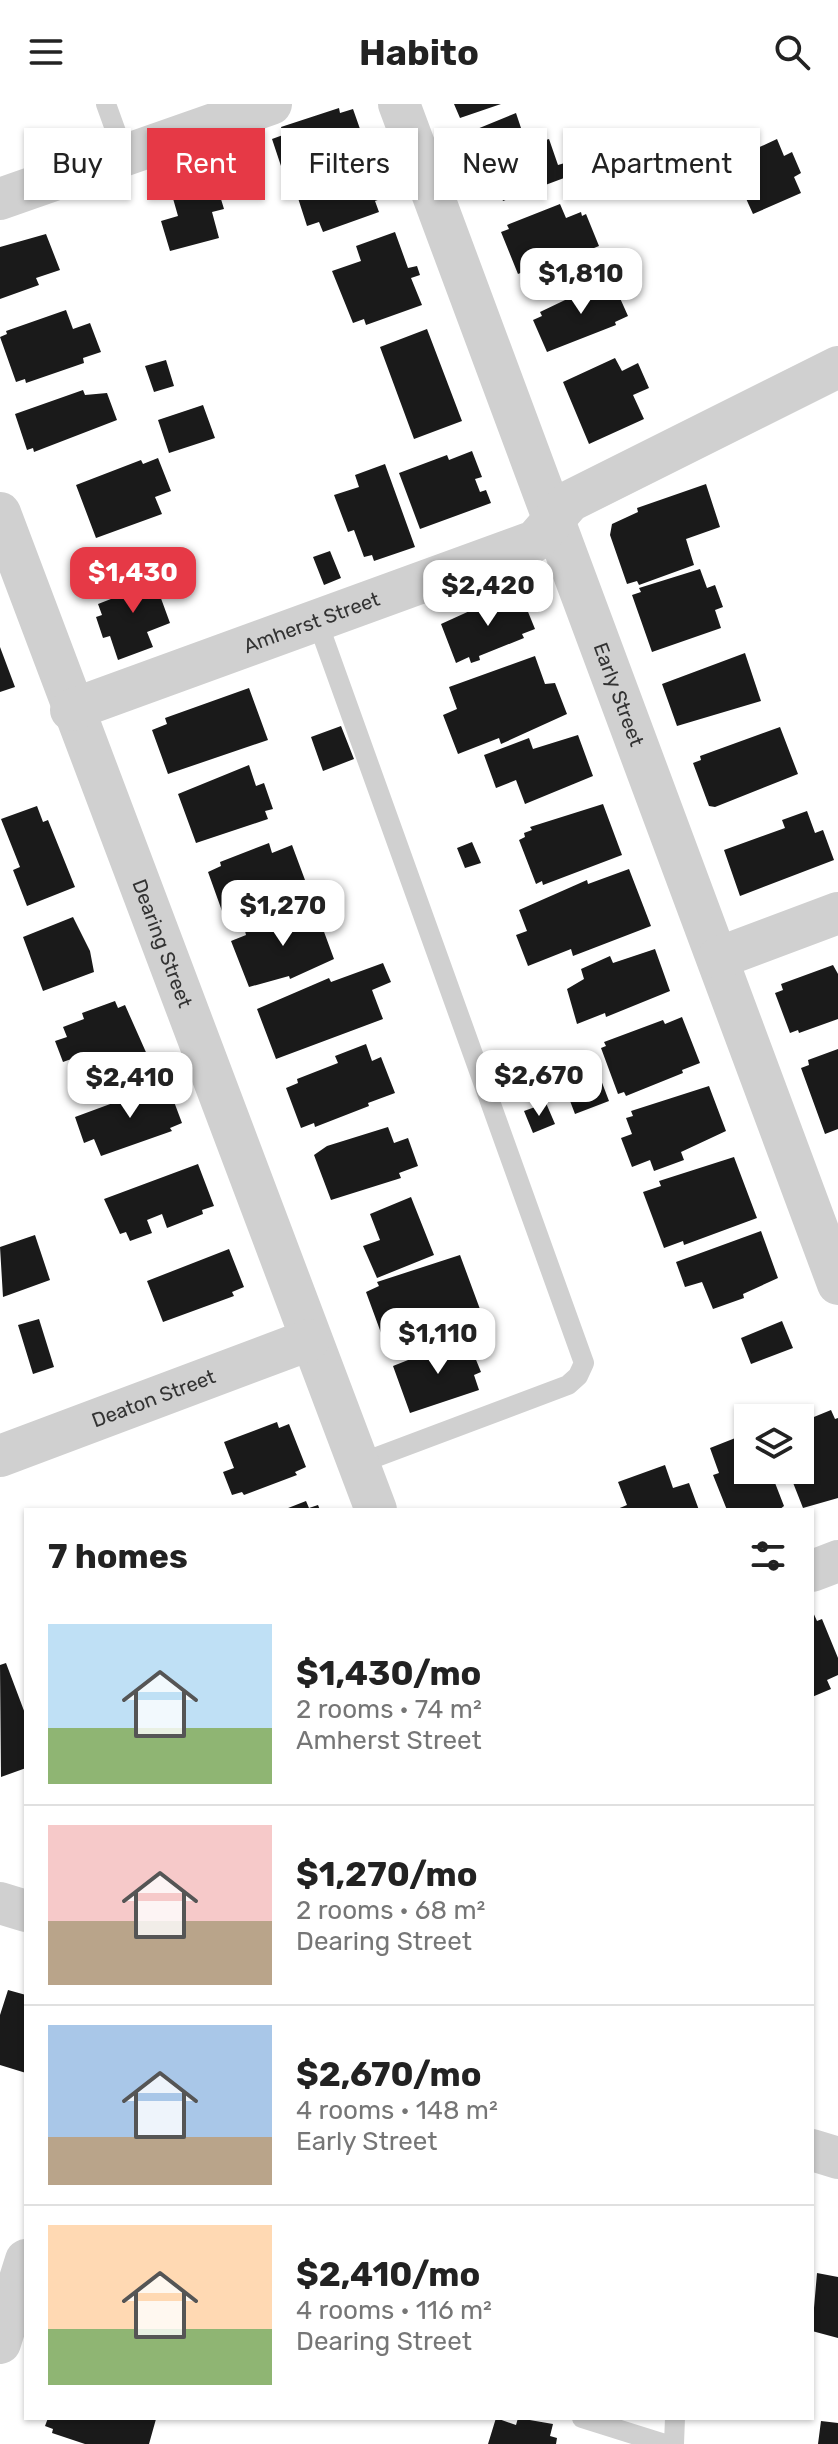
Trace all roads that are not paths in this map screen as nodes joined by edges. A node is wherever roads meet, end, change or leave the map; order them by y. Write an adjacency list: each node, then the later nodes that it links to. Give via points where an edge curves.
1 (106, 104): 4 (lane)
2 (271, 104): 5 (street)
3 (399, 104): 10 (street, Early Street)
4 (115, 128)
5 (131, 152)
6 (24, 190): 7 (street)
7 (0, 199)
8 (838, 367): 10 (street, Amherst Street, via 570,501)
9 (0, 513): 12 (street, Dearing Street)
10 (555, 519): 11 (street, Amherst Street, via 535,541); 14 (street, Early Street)
11 (318, 623): 12 (street, Amherst Street); 18 (lane, via 584,1363 568,1385)
12 (71, 710): 16 (street, Dearing Street)
13 (838, 913): 14 (street)
14 (718, 958): 15 (street, Early Street)
15 (838, 1284)
16 (309, 1340): 17 (street, Deaton Street); 18 (street, Dearing Street)
17 (0, 1456)
18 (358, 1464): 19 (street, Dearing Street)
19 (375, 1508)
20 (838, 1561): 21 (street)
21 (814, 1570)
22 (0, 1903): 23 (street)
23 (24, 1910)
24 (814, 2151): 25 (street)
25 (838, 2158)
26 (24, 2266): 27 (street)
27 (0, 2343)
28 (588, 2420): 30 (lane)
29 (675, 2420): 31 (lane)
30 (665, 2444)
31 (674, 2444)

